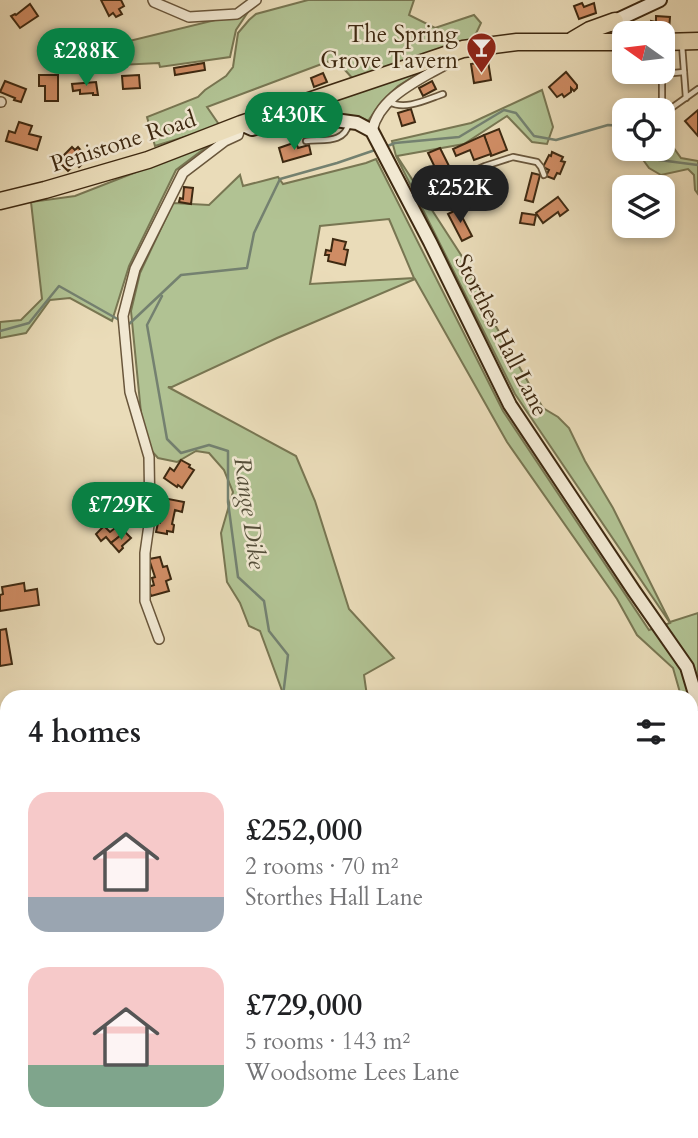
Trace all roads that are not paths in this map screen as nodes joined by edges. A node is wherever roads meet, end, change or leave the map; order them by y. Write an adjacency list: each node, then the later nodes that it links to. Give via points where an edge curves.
1 (153, 0): 2 (street, via 189,17 237,14)
2 (256, 0)
3 (660, 0): 4 (street)
4 (615, 20): 5 (highway); 6 (street)
5 (570, 41): 6 (highway, Penistone Road); 9 (highway, Penistone Road, via 517,42)
6 (606, 41): 7 (highway, Penistone Road)
7 (612, 41)
8 (690, 41): 10 (lane)
9 (458, 51): 14 (street, via 452,61 404,88); 16 (highway, Penistone Road)
10 (684, 72): 13 (lane); 13 (lane, via 663,74 662,104 670,109)
11 (698, 89): 13 (lane)
12 (443, 94): 14 (lane, via 407,105)
13 (686, 98)
14 (389, 102): 17 (street, via 377,117)
15 (349, 122): 16 (street, via 304,116 252,129); 17 (street); 18 (lane, via 339,138)
16 (241, 124): 20 (highway, Penistone Road, via 148,160); 22 (street, via 238,135 183,173 135,269 123,316 130,393 149,457 145,601)
17 (374, 134): 21 (street, Storthes Hall Lane)
18 (306, 141)
19 (544, 175): 21 (lane, via 537,162 513,157)
20 (0, 201)
21 (408, 201): 23 (street, Storthes Hall Lane, via 510,405 634,591)
22 (159, 639)
23 (692, 665): 24 (street, Storthes Hall Lane)
24 (696, 690)

